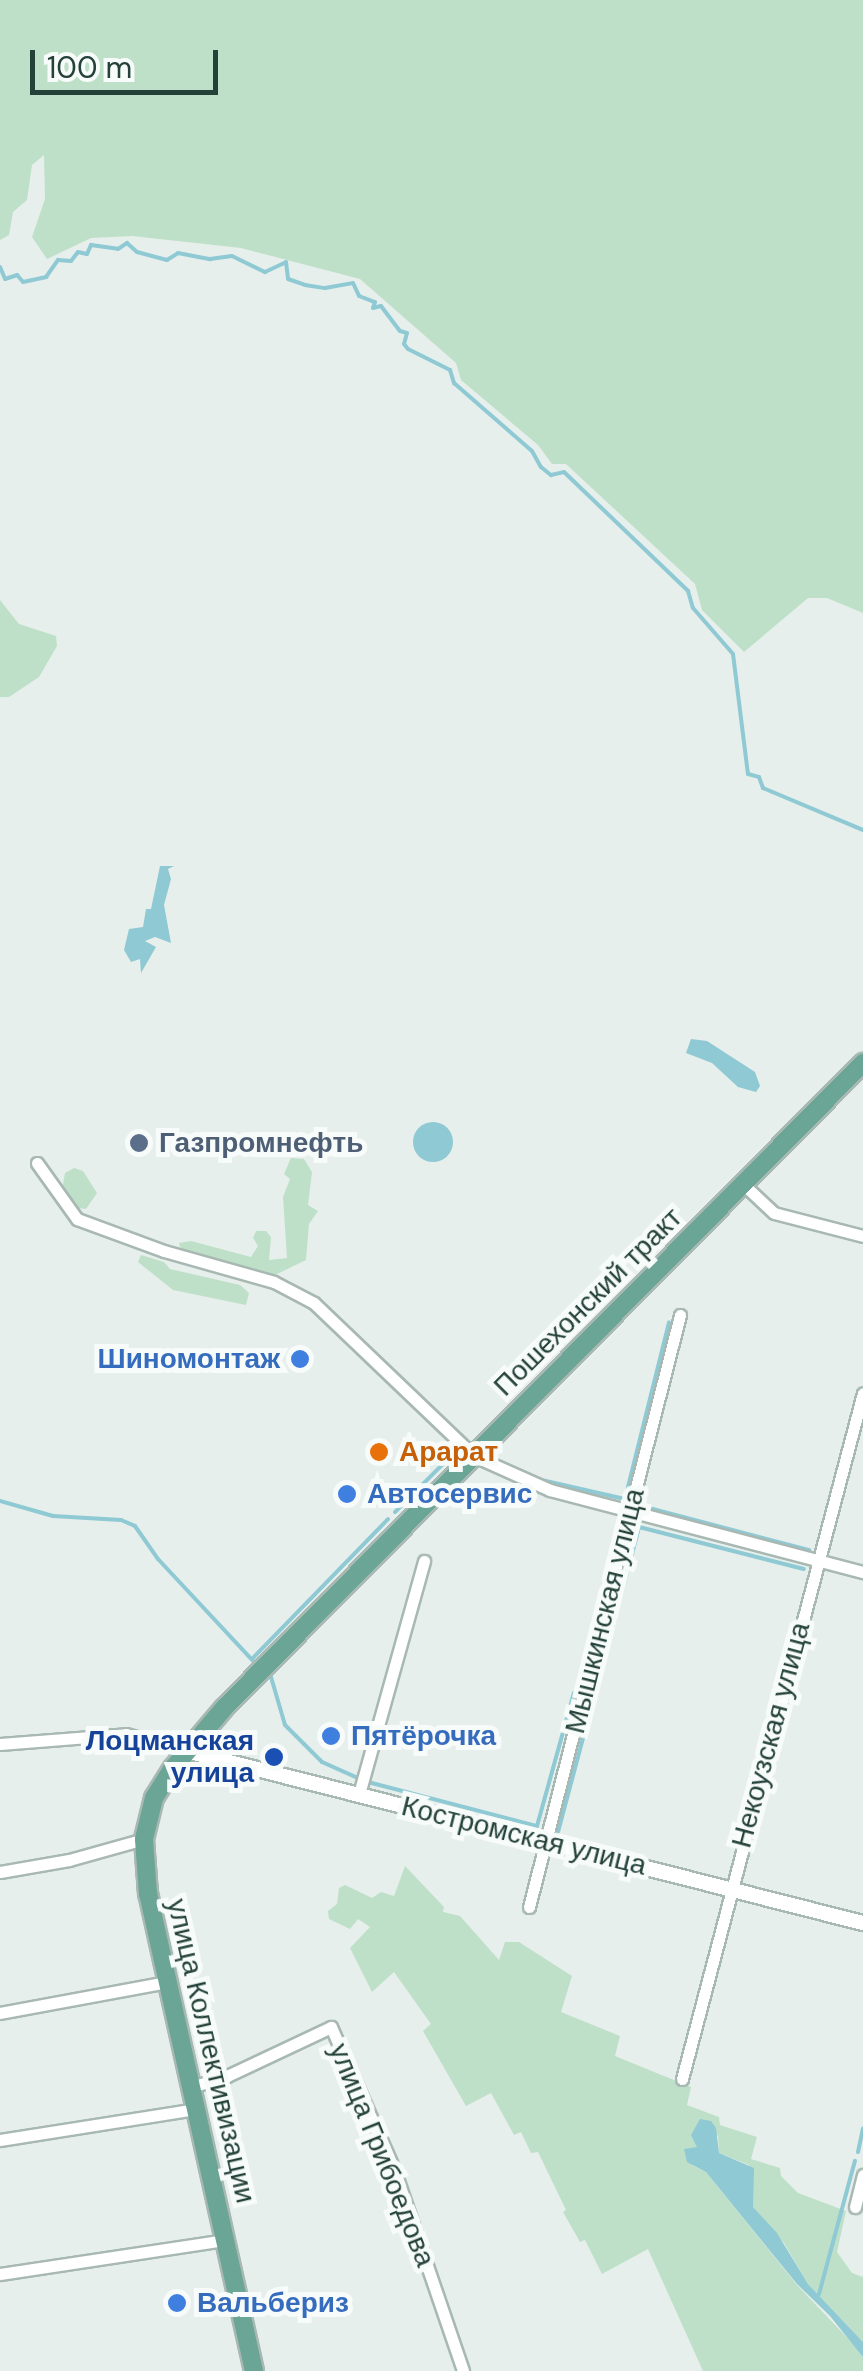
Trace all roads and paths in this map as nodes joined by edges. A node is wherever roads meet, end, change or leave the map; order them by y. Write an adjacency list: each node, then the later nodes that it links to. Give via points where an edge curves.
1 (863, 1063): 3 (main road, Пошехонский тракт)
2 (37, 1163): 7 (street, via 77,1219 274,1282 314,1303)
3 (743, 1184): 4 (street, via 774,1213); 7 (main road, Пошехонский тракт)
4 (863, 1236)
5 (680, 1315): 8 (street, Мышкинская улица)
6 (863, 1393): 9 (street, Некоузская улица)
7 (474, 1456): 8 (street, via 535,1485); 13 (main road, Пошехонский тракт)
8 (630, 1511): 9 (street); 16 (street, Мышкинская улица)
9 (817, 1560): 11 (street); 18 (street, Некоузская улица)
10 (424, 1561): 14 (street)
11 (863, 1572)
12 (0, 1744): 13 (street, via 126,1734)
13 (186, 1751): 14 (street, Костромская улица); 15 (main road, улица Коллективизации, via 154,1798)
14 (359, 1794): 16 (street, Костромская улица)
15 (144, 1839): 17 (street); 21 (main road, улица Коллективизации)
16 (545, 1842): 18 (street, Костромская улица); 19 (street, Мышкинская улица)
17 (0, 1872)
18 (731, 1890): 20 (street, Костромская улица); 23 (street, Некоузская улица)
19 (528, 1907)
20 (863, 1923)
21 (167, 1982): 22 (street); 24 (main road, улица Коллективизации)
22 (0, 2013)
23 (682, 2078)
24 (191, 2087): 25 (main road, улица Коллективизации); 32 (street, улица Грибоедова, via 331,2027 376,2124)
25 (195, 2110): 26 (street); 29 (main road, улица Коллективизации)
26 (0, 2140)
27 (863, 2175): 28 (street)
28 (855, 2207)
29 (225, 2240): 30 (street); 31 (main road, улица Коллективизации)
30 (0, 2274)
31 (254, 2371)
32 (463, 2371)

